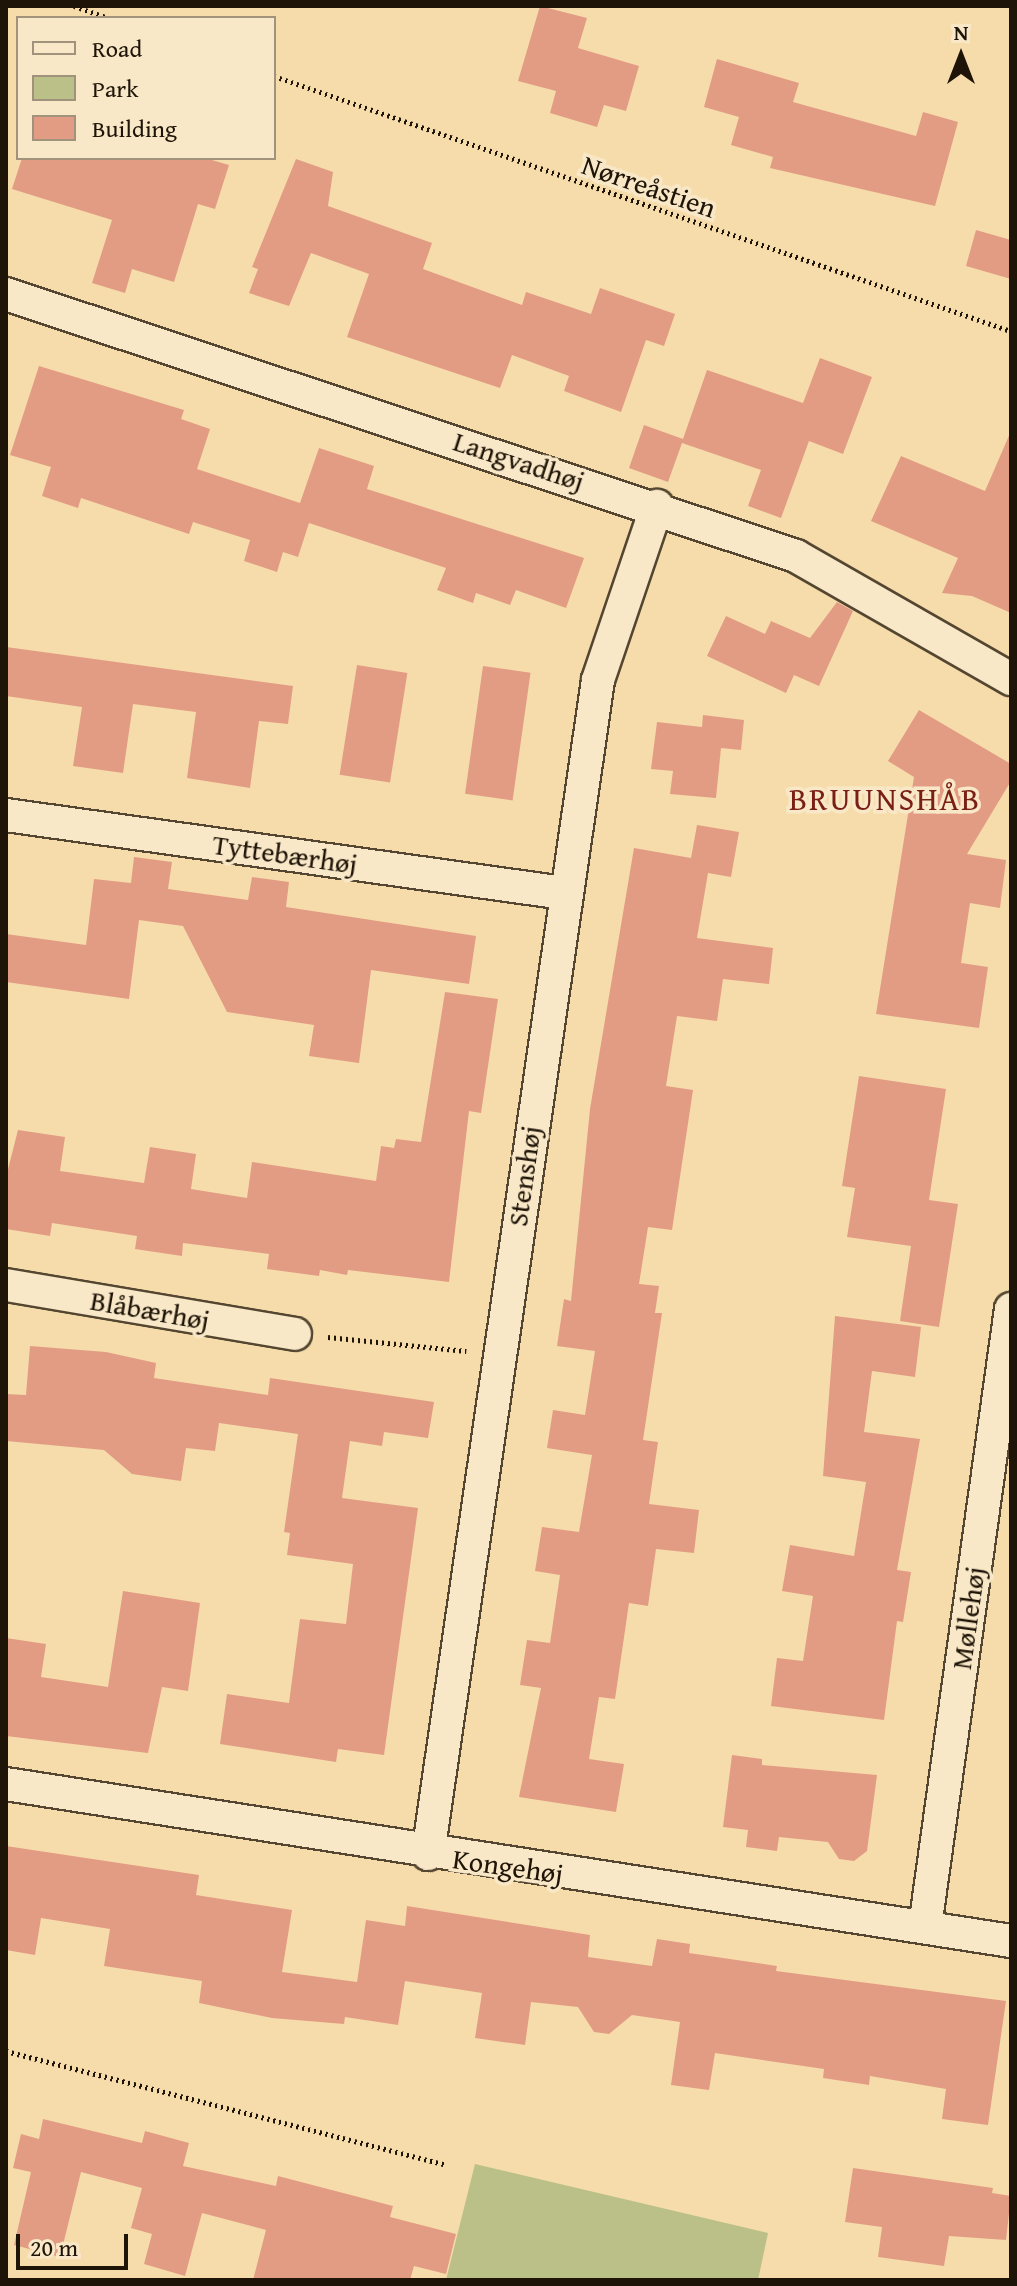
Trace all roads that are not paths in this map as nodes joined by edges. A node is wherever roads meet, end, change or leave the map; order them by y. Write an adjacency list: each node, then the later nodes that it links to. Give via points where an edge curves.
1 (6, 294): 2 (street, Langvadhøj)
2 (657, 506): 3 (street, Langvadhøj, via 796,556); 5 (street, Stenshøj, via 598,680)
3 (1011, 679)
4 (6, 815): 5 (street, Tyttebærhøj)
5 (564, 893): 10 (street, Stenshøj)
6 (6, 1285): 8 (street, Blåbærhøj)
7 (1011, 1309): 11 (street, Møllehøj)
8 (295, 1334)
9 (6, 1784): 10 (street, Kongehøj)
10 (428, 1854): 11 (street, Kongehøj)
11 (925, 1927): 12 (street, Kongehøj)
12 (1011, 1941)

